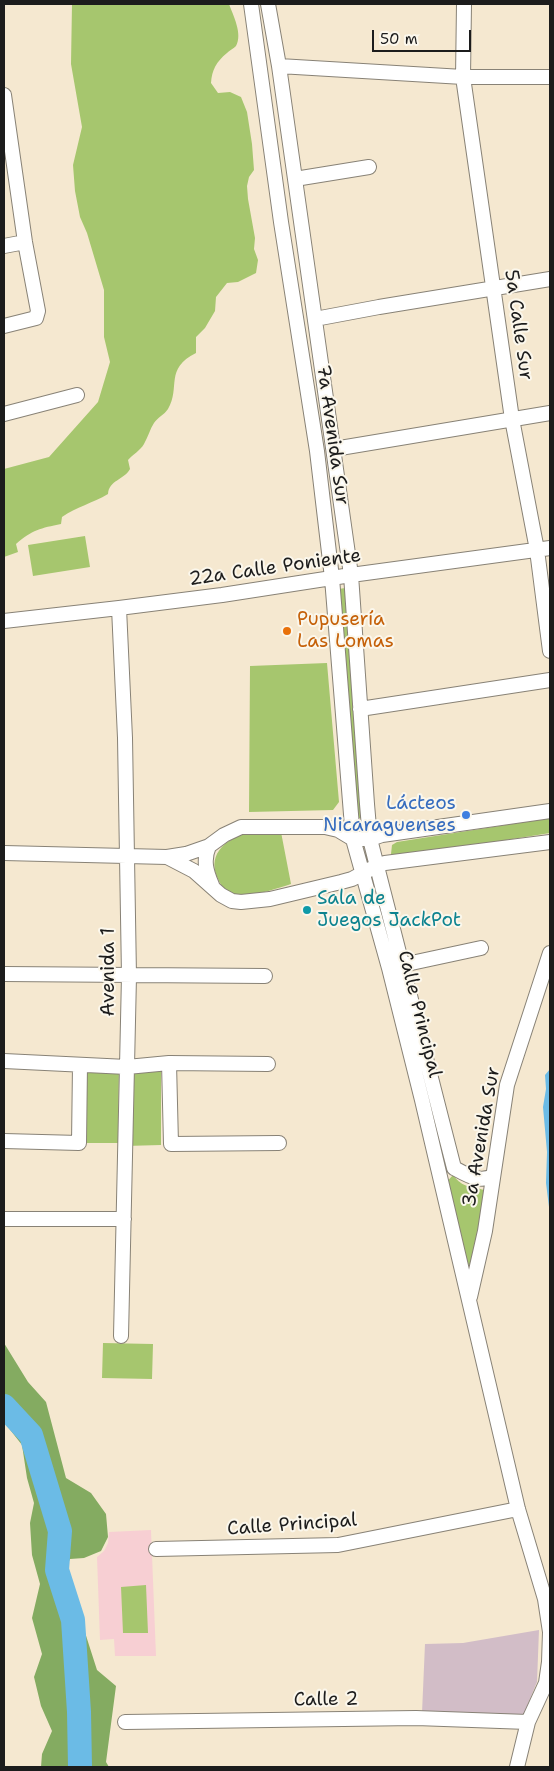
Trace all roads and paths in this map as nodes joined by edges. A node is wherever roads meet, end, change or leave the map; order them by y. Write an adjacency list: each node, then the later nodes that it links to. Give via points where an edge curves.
1 (251, 4): 24 (street, 7a Avenida Sur, via 317,451)
2 (268, 4): 4 (street, 7a Avenida Sur)
3 (464, 4): 5 (street, 5a Calle Sur)
4 (279, 66): 5 (street); 10 (street, 7a Avenida Sur)
5 (462, 77): 6 (street); 14 (street, 5a Calle Sur)
6 (550, 78)
7 (4, 95): 8 (street)
8 (8, 167): 11 (street)
9 (369, 167): 10 (street)
10 (295, 179): 15 (street, 7a Avenida Sur)
11 (25, 242): 12 (street); 16 (street, via 38,310 36,318)
12 (4, 246)
13 (550, 279): 14 (street)
14 (493, 288): 15 (street); 20 (street, 5a Calle Sur)
15 (315, 319): 21 (street, 7a Avenida Sur)
16 (4, 326)
17 (77, 395): 19 (street)
18 (550, 413): 20 (street)
19 (4, 414)
20 (512, 419): 21 (street); 22 (street, 5a Calle Sur)
21 (334, 449): 23 (street, 7a Avenida Sur)
22 (543, 549): 23 (street, 22a Calle Poniente); 27 (street, 5a Calle Sur)
23 (351, 575): 24 (street, 22a Calle Poniente); 29 (street, 7a Avenida Sur)
24 (332, 578): 25 (street, 22a Calle Poniente); 31 (street, 7a Avenida Sur)
25 (119, 608): 26 (street, 22a Calle Poniente); 36 (street, Avenida 1)
26 (4, 620)
27 (550, 651)
28 (550, 680): 29 (street)
29 (360, 709): 32 (street, 7a Avenida Sur)
30 (550, 811): 32 (street)
31 (353, 839): 32 (street); 34 (street, via 325,827 257,826 241,827); 39 (street, 7a Avenida Sur)
32 (370, 839): 38 (street, 7a Avenida Sur)
33 (550, 842): 38 (street)
34 (209, 846): 37 (street); 40 (street, via 205,867)
35 (4, 853): 36 (street)
36 (127, 855): 37 (street); 45 (street, Avenida 1)
37 (167, 857): 40 (street, via 194,871)
38 (378, 865): 39 (street); 43 (street, Calle Principal)
39 (363, 872): 40 (street, via 342,882 254,902 232,901); 56 (street, Calle Principal)
40 (214, 889)
41 (481, 948): 43 (street)
42 (550, 953): 55 (street, 3a Avenida Sur, via 507,1085)
43 (402, 965): 54 (street, Calle Principal)
44 (4, 974): 45 (street)
45 (129, 976): 46 (street); 51 (street, Avenida 1)
46 (265, 976)
47 (4, 1061): 50 (street)
48 (169, 1063): 49 (street); 51 (street); 53 (street, via 171,1144)
49 (268, 1064)
50 (80, 1065): 51 (street); 52 (street, via 79,1143)
51 (127, 1067): 58 (street, Avenida 1)
52 (4, 1141)
53 (279, 1144)
54 (454, 1168): 55 (street, via 480,1179); 56 (street)
55 (493, 1176): 59 (street, 3a Avenida Sur)
56 (440, 1182): 59 (street, Calle Principal)
57 (4, 1219): 58 (street)
58 (124, 1219): 60 (street, Avenida 1)
59 (469, 1301): 61 (street, Calle Principal)
60 (121, 1336)
61 (518, 1509): 62 (street, Calle Principal, via 338,1544); 64 (street, Calle Principal, via 545,1599 550,1632 546,1683)
62 (156, 1550)
63 (125, 1722): 64 (street, Calle 2, via 416,1718)
64 (528, 1722): 65 (street, Calle Principal)
65 (517, 1767)

